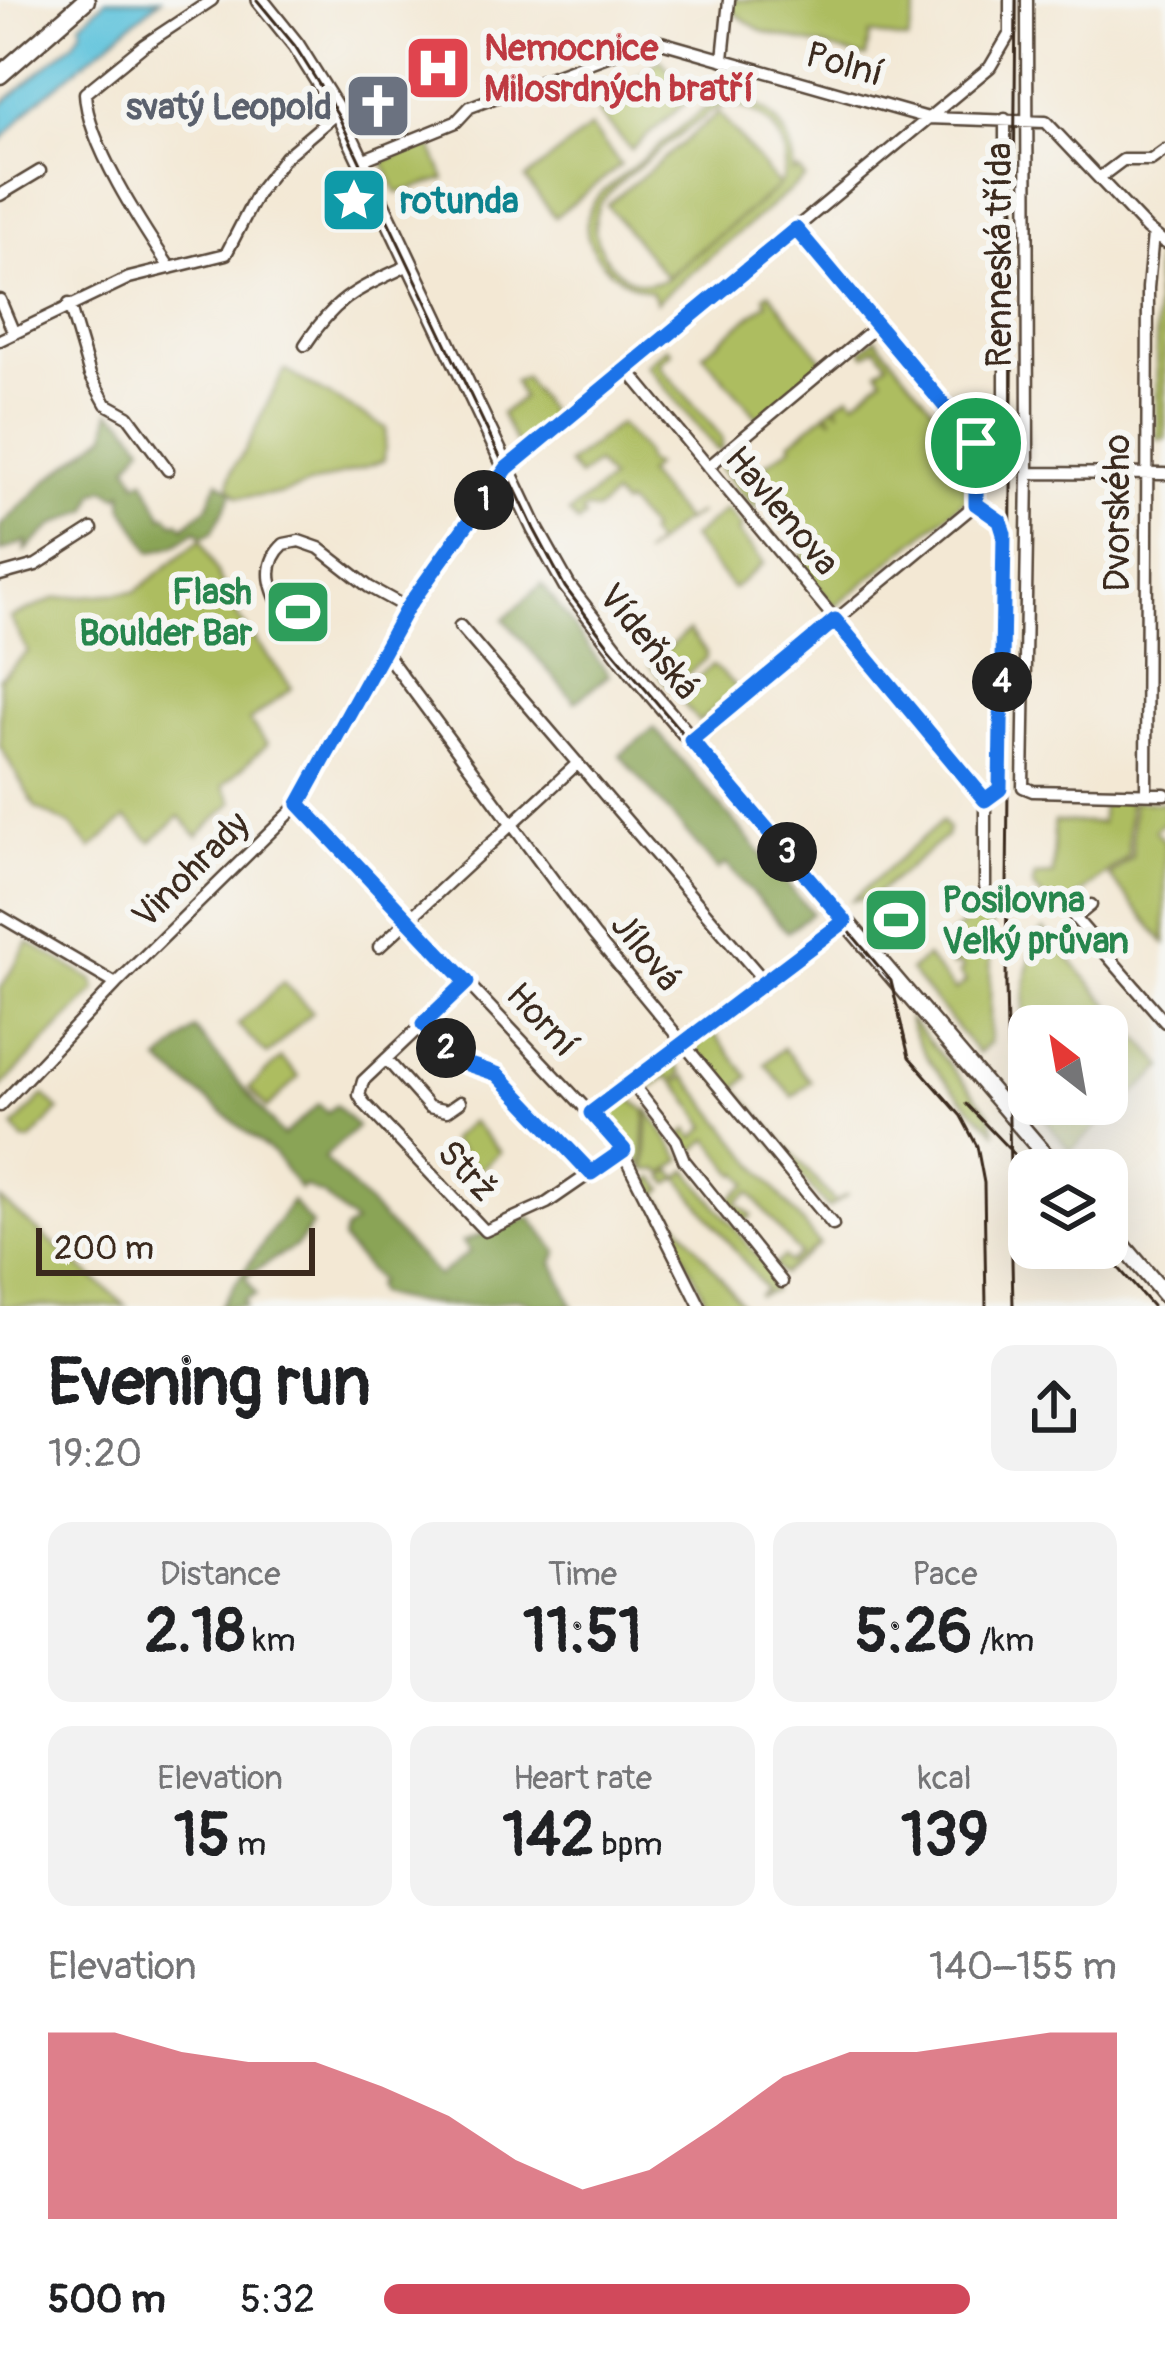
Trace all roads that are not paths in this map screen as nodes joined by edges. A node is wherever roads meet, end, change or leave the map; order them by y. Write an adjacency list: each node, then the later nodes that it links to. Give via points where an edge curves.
1 (70, 0): 9 (main road)
2 (86, 0): 10 (main road)
3 (212, 0): 24 (street, via 85,93 111,171)
4 (260, 0): 11 (main road, Vídeňská)
5 (729, 0): 8 (street)
6 (1010, 0): 12 (street, Renneská třída, via 1005,47)
7 (1028, 0): 14 (street, Renneská třída)
8 (723, 59): 12 (street, Polní); 16 (street, Polní, via 640,44 470,107 455,122)
9 (0, 62)
10 (0, 75)
11 (338, 112): 16 (main road, Vídeňská); 24 (street, via 285,157 226,254)
12 (928, 118): 13 (street, Polní); 20 (street, Renneská třída)
13 (1005, 119): 14 (street, Polní); 32 (street, Renneská třída, via 1005,414 996,432)
14 (1028, 119): 18 (street, via 1046,122); 36 (street, Renneská třída)
15 (1165, 150): 18 (street, via 1151,160 1124,160)
16 (362, 160): 23 (main road, Vídeňská)
17 (40, 171): 19 (street)
18 (1099, 178): 21 (street)
19 (0, 195)
20 (796, 229): 27 (street); 31 (street, Vinohrady)
21 (1153, 234): 22 (street); 37 (street, Dvorského)
22 (1165, 243)
23 (411, 264): 30 (street, via 350,293); 34 (main road, Vídeňská)
24 (170, 268): 26 (street)
25 (0, 300): 28 (street)
26 (69, 304): 28 (street); 35 (street, via 106,404 128,416)
27 (877, 326): 32 (street); 33 (street)
28 (13, 331): 29 (street)
29 (0, 340)
30 (304, 345)
31 (627, 369): 33 (street, Havlenova); 34 (street, Vinohrady)
32 (976, 443): 39 (street)
33 (708, 467): 44 (street, Havlenova)
34 (507, 468): 42 (street, Vinohrady); 47 (main road, Vídeňská, via 567,586)
35 (168, 470)
36 (1028, 473): 37 (street); 49 (street, Renneská třída, via 1023,787)
37 (1146, 473): 38 (street); 49 (street, Dvorského)
38 (1165, 474)
39 (976, 504): 44 (street); 51 (street, via 1004,534 1001,786)
40 (92, 529): 41 (street, via 36,565)
41 (0, 575)
42 (407, 608): 43 (street, via 299,541 284,544 271,562 272,590); 46 (street, Vinohrady)
43 (286, 617)
44 (835, 620): 47 (street); 51 (street, Havlenova)
45 (460, 626): 48 (street)
46 (383, 650): 52 (street, Vinohrady); 53 (street, Jílová)
47 (691, 740): 58 (main road, Vídeňská)
48 (578, 763): 53 (street); 61 (street)
49 (1147, 794): 50 (street)
50 (1165, 794)
51 (985, 800): 54 (street)
52 (299, 804): 57 (street, Horní); 62 (street, Vinohrady)
53 (511, 824): 57 (street); 65 (street, Jílová)
54 (986, 886)
55 (1090, 905): 63 (street, via 1075,918)
56 (0, 916): 62 (street)
57 (408, 919): 59 (street); 60 (street, Horní)
58 (845, 921): 61 (street); 71 (main road, Vídeňská)
59 (379, 947)
60 (467, 982): 64 (street, Strž); 70 (street, Horní)
61 (765, 982): 65 (street)
62 (116, 984): 69 (street, Vinohrady)
63 (1165, 1022)
64 (423, 1024): 66 (street, Strž); 73 (street, via 458,1061 497,1074)
65 (682, 1043): 67 (street); 74 (street, Jílová)
66 (386, 1059): 68 (street, Strž, via 439,1112); 73 (street, Strž, via 358,1095 485,1231)
67 (631, 1082): 70 (street); 76 (street)
68 (460, 1102)
69 (0, 1106)
70 (591, 1113): 72 (street, Horní)
71 (1040, 1149)
72 (624, 1150): 73 (street, Strž); 78 (street, Horní)
73 (591, 1173)
74 (833, 1225)
75 (1128, 1252): 77 (main road)
76 (782, 1282)
77 (1165, 1295)
78 (700, 1306)

